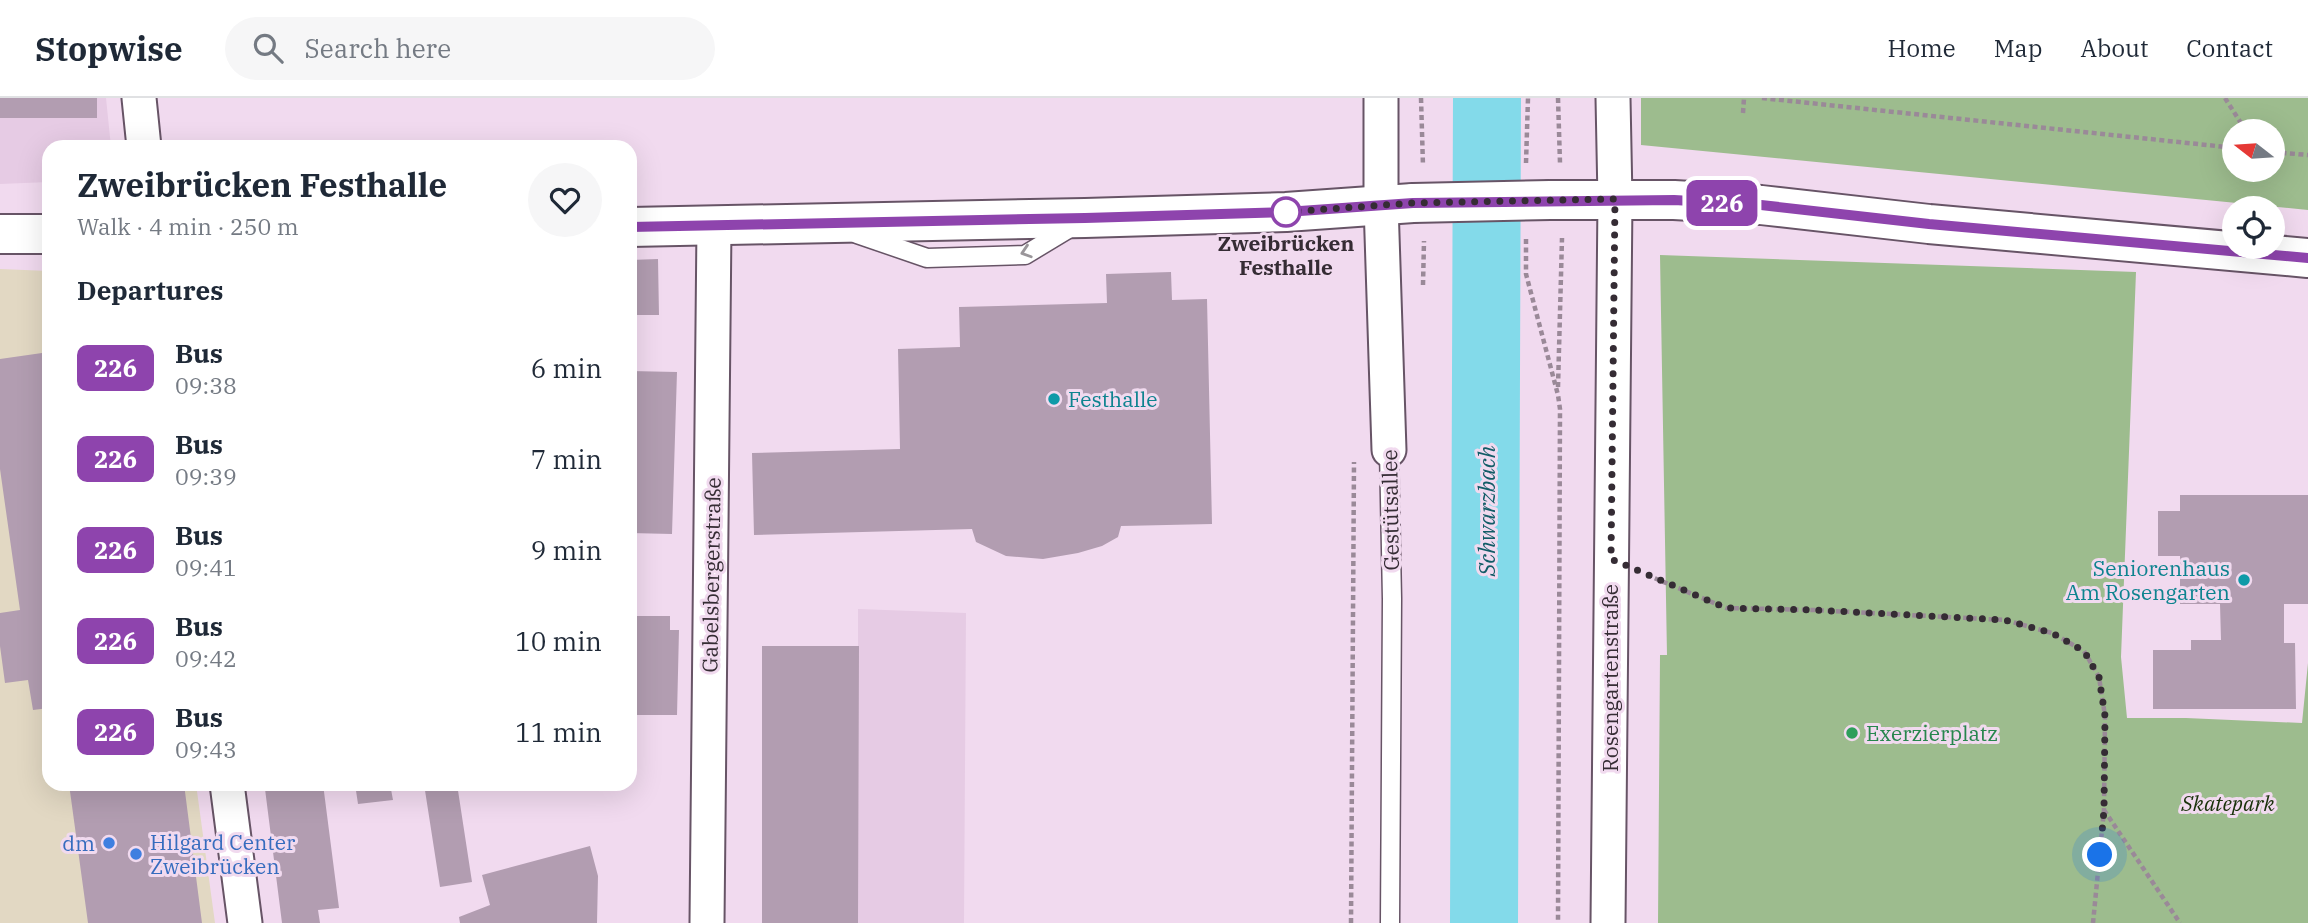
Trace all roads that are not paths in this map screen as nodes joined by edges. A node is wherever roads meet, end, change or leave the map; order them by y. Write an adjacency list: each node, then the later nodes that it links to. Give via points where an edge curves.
1 (139, 98): 4 (street)
2 (1381, 98): 6 (street, Gestütsallee)
3 (1613, 98): 5 (street, Rosengartenstraße)
4 (143, 140)
5 (1615, 199): 6 (main road, bridge); 11 (main road, via 1761,205); 17 (street, Rosengartenstraße)
6 (1397, 204): 7 (main road, via 1286,212); 12 (street, Gestütsallee)
7 (715, 226): 8 (main road); 15 (street, Gabelsbergerstraße)
8 (637, 227)
9 (0, 234): 10 (main road)
10 (42, 234)
11 (2308, 258)
12 (1389, 450): 16 (lane, Gestütsallee)
13 (228, 791): 14 (street)
14 (246, 923)
15 (707, 923)
16 (1390, 923)
17 (1608, 923)

